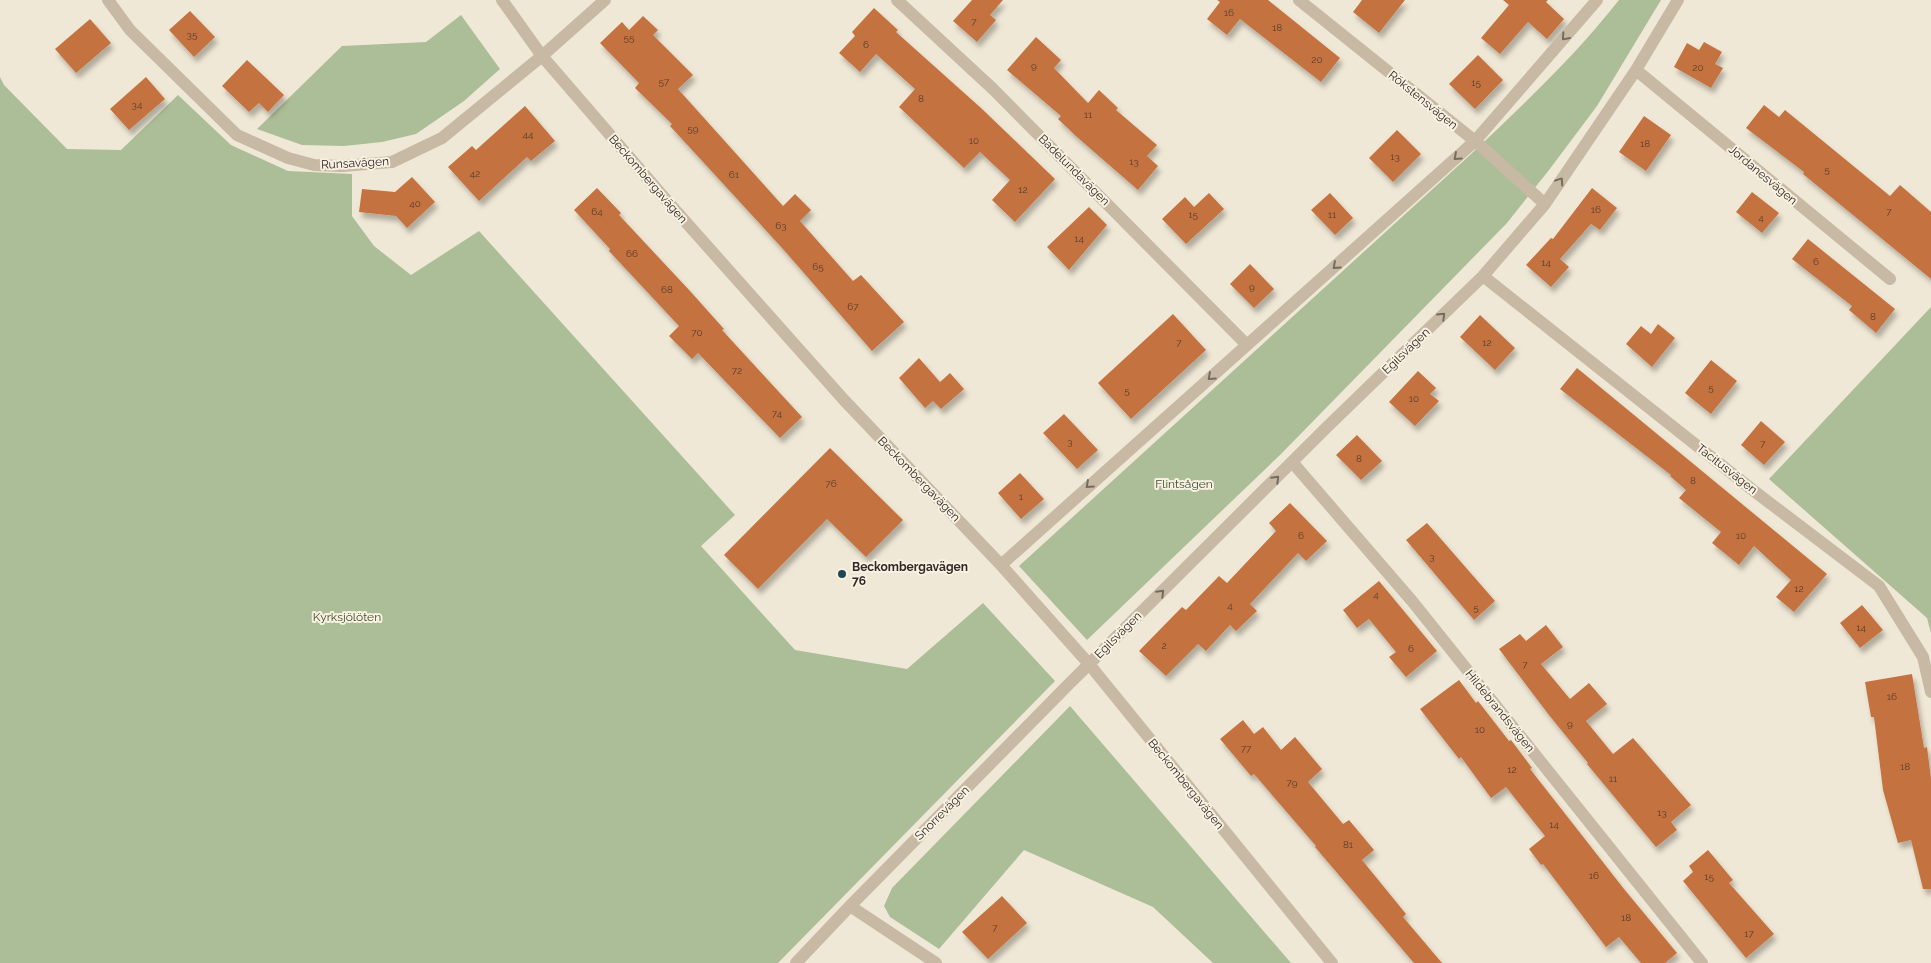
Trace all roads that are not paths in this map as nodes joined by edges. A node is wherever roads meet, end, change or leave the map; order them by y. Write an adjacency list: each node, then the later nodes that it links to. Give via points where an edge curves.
1 (108, 0): 8 (street, Runsavägen, via 130,30 237,135 288,158 314,165 392,162 442,138)
2 (502, 0): 8 (street, Beckombergavägen)
3 (604, 0): 8 (street, Runsavägen)
4 (897, 0): 14 (street, Badelundavägen, via 993,89)
5 (1299, 0): 10 (street, Rökstensvägen)
6 (1597, 0): 10 (street, one-way to 10)
7 (1678, 0): 9 (street, Egilsvägen)
8 (542, 56): 16 (street, Beckombergavägen, via 844,400)
9 (1636, 70): 11 (street, Egilsvägen, one-way to 9); 13 (street, Jordanesvägen)
10 (1475, 141): 11 (street, Rökstensvägen); 14 (street, one-way to 14)
11 (1545, 204): 12 (street, Egilsvägen)
12 (1483, 276): 15 (street, Egilsvägen, one-way to 12); 18 (street, Tacitusvägen, via 1879,586 1922,657)
13 (1890, 280)
14 (1248, 345): 16 (street, one-way to 16)
15 (1292, 463): 17 (street, Egilsvägen, one-way to 15); 23 (street, Hildebrandsvägen, via 1412,601)
16 (1000, 565): 17 (street, Beckombergavägen)
17 (1089, 664): 19 (street, Snorrevägen); 22 (street, Beckombergavägen)
18 (1931, 692)
19 (850, 906): 20 (street, Snorrevägen); 21 (street)
20 (796, 963)
21 (936, 963)
22 (1332, 963)
23 (1702, 963)

